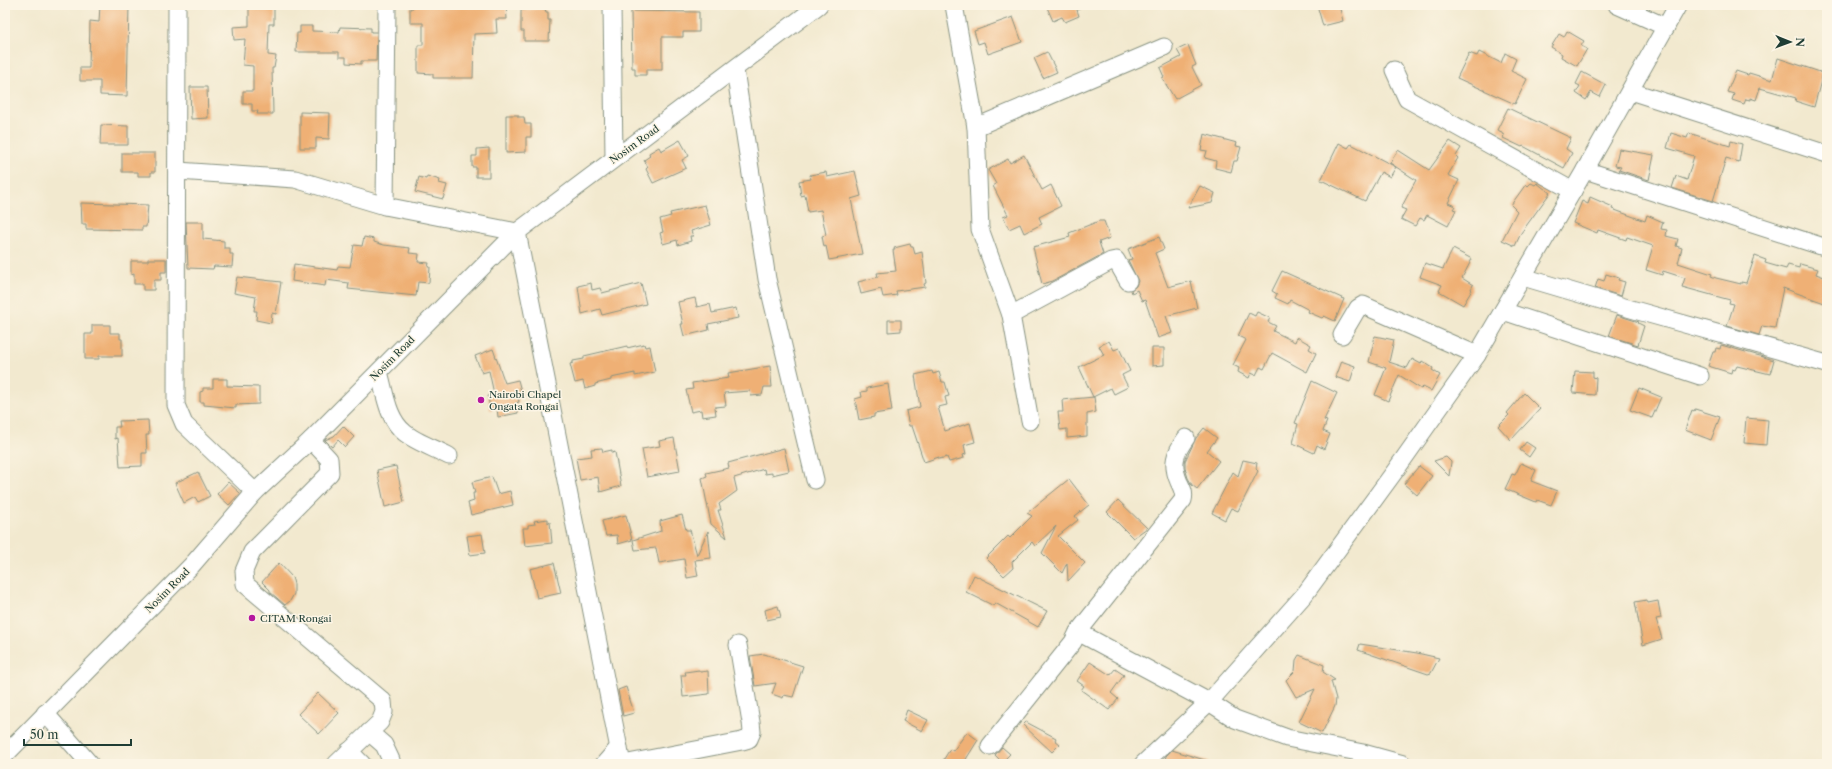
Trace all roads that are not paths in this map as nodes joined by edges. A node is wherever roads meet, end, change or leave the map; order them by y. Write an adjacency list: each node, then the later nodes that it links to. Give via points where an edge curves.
1 (177, 5): 17 (street)
2 (387, 5): 19 (street)
3 (612, 5): 15 (street)
4 (819, 5): 10 (street, Nosim Road)
5 (954, 5): 13 (street)
6 (1617, 5): 8 (street)
7 (1678, 5): 8 (street)
8 (1666, 27): 12 (street)
9 (1164, 47): 13 (street)
10 (735, 70): 15 (street, Nosim Road); 35 (street, via 767,279)
11 (1394, 70): 18 (street, via 1407,99)
12 (1630, 91): 14 (street); 16 (street)
13 (976, 127): 25 (street, via 980,229)
14 (1827, 154)
15 (614, 158): 20 (street, Nosim Road)
16 (1585, 170): 18 (street); 21 (street)
17 (178, 171): 19 (street, via 295,179); 36 (street, via 176,405 184,424)
18 (1573, 191): 22 (street)
19 (386, 206): 20 (street)
20 (517, 232): 29 (street, Nosim Road); 43 (street)
21 (1827, 248)
22 (1523, 277): 24 (street); 28 (street)
23 (1128, 281): 25 (street, via 1116,260 1110,261)
24 (1503, 311): 27 (street); 30 (street)
25 (1011, 315): 31 (street)
26 (1342, 335): 27 (street, via 1358,308 1363,305)
27 (1477, 355): 39 (street, via 1305,594)
28 (1827, 364)
29 (379, 372): 33 (street, Nosim Road); 34 (street, via 396,424 405,434)
30 (1700, 376)
31 (1030, 421)
32 (1186, 438): 37 (street, via 1174,459 1176,476 1184,494 1183,500)
33 (311, 440): 36 (street, Nosim Road); 41 (street, via 329,459 330,473 252,552 244,571 245,584 383,701 383,717)
34 (448, 456)
35 (815, 480)
36 (255, 492): 40 (street, Nosim Road, via 192,565)
37 (1078, 632): 39 (street); 42 (street, via 1073,642)
38 (738, 645): 51 (street, via 751,722 752,732 749,738 742,742)
39 (1209, 702): 52 (street); 53 (street, via 1235,720 1287,738)
40 (44, 713): 45 (street, Nosim Road); 47 (street)
41 (370, 732): 44 (street); 46 (street, via 384,745)
42 (990, 746)
43 (619, 747): 50 (street); 51 (street)
44 (349, 751): 48 (street); 49 (street)
45 (5, 755)
46 (391, 760)
47 (90, 764)
48 (336, 764)
49 (362, 764)
50 (604, 764)
51 (622, 764)
52 (1143, 764)
53 (1403, 764)

